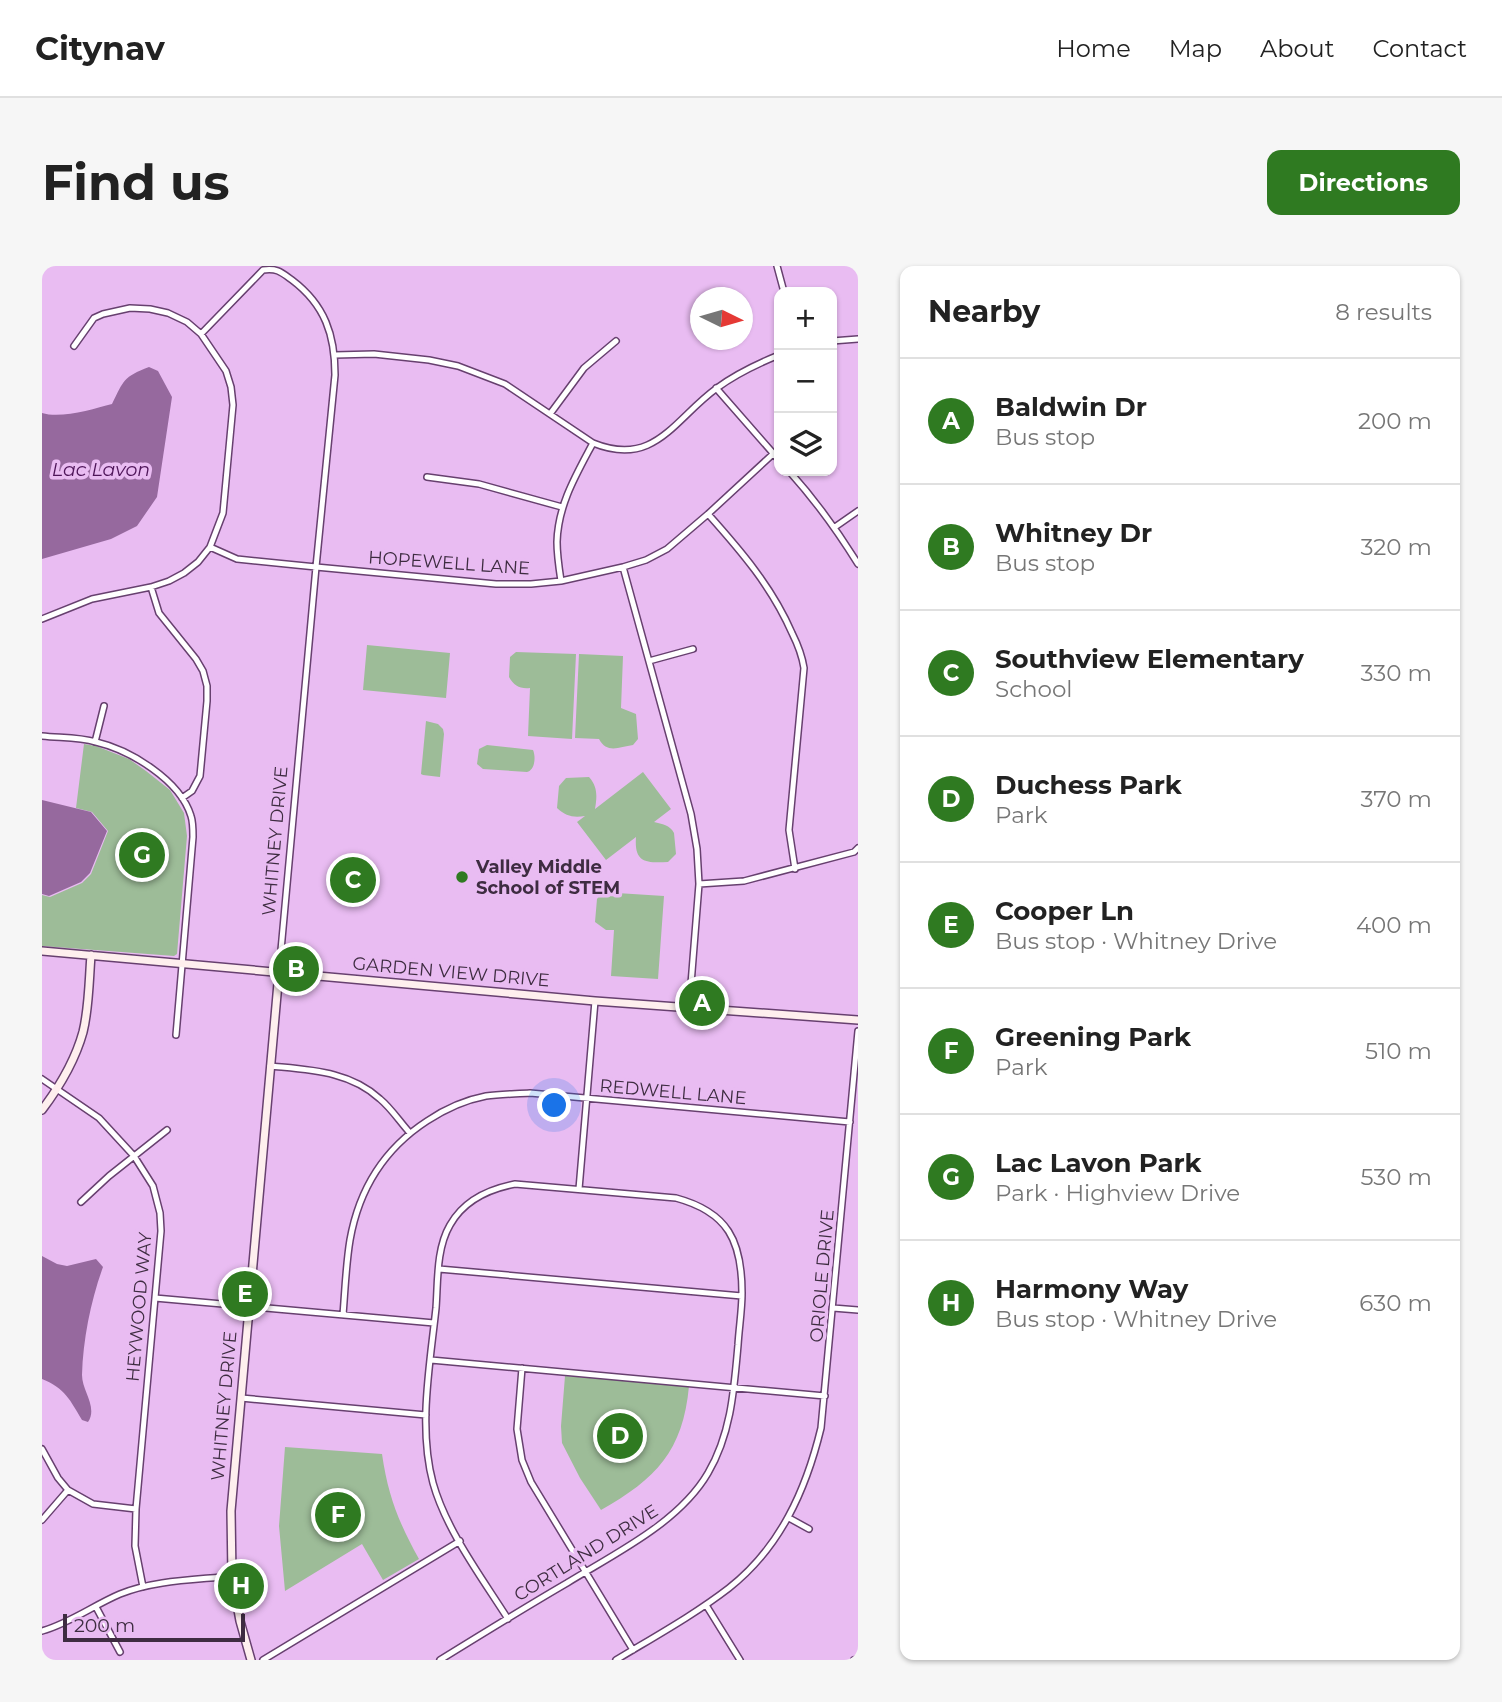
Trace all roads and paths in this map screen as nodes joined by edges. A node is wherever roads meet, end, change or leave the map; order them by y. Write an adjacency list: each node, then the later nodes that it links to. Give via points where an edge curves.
1 (778, 266): 2 (street)
2 (784, 287)
3 (201, 334): 7 (street, via 169,313 130,308 94,318); 8 (street, WHITNEY DRIVE, via 263,270 273,269 306,290 318,306 329,327); 20 (street, via 226,371 233,405 223,513)
4 (858, 339): 6 (street)
5 (616, 341): 11 (street, via 584,368)
6 (837, 341)
7 (74, 346)
8 (335, 355): 11 (street, via 374,354 458,366 505,384); 22 (street, WHITNEY DRIVE)
9 (774, 357): 10 (street)
10 (716, 388): 12 (street, via 648,445 621,451); 13 (street)
11 (551, 414): 12 (street)
12 (593, 443): 16 (street)
13 (773, 454): 18 (street, HOPEWELL LANE)
14 (794, 476): 19 (street)
15 (427, 477): 16 (street, via 479,484)
16 (562, 507): 24 (street, via 557,542)
17 (858, 511): 19 (street)
18 (708, 514): 23 (street, HOPEWELL LANE, via 667,549); 34 (street, via 765,582 803,656 789,830)
19 (835, 527): 21 (street)
20 (210, 547): 22 (street, HOPEWELL LANE, via 237,559); 25 (street, via 184,573)
21 (858, 564)
22 (316, 567): 24 (street, HOPEWELL LANE, via 496,584); 39 (street, WHITNEY DRIVE)
23 (623, 567): 24 (street, HOPEWELL LANE); 28 (street)
24 (561, 581)
25 (151, 587): 26 (street, via 92,599); 32 (street, via 159,613 196,659 206,686 200,776)
26 (42, 619)
27 (692, 649): 28 (street)
28 (649, 661): 35 (street, via 691,814)
29 (104, 706): 31 (street)
30 (42, 737): 31 (street)
31 (95, 742): 32 (street, via 139,760)
32 (182, 798): 38 (street, via 191,816 193,837)
33 (858, 848): 34 (street)
34 (795, 869): 35 (street, via 744,881)
35 (699, 884): 41 (street)
36 (42, 951): 37 (street, GARDEN VIEW DRIVE)
37 (91, 955): 38 (street, GARDEN VIEW DRIVE); 47 (street, via 82,1032)
38 (182, 963): 39 (street, GARDEN VIEW DRIVE); 44 (street)
39 (279, 972): 40 (street, GARDEN VIEW DRIVE); 45 (street, WHITNEY DRIVE)
40 (595, 1002): 41 (street, GARDEN VIEW DRIVE); 48 (street)
41 (689, 1009): 42 (street, GARDEN VIEW DRIVE)
42 (858, 1020)
43 (858, 1031): 50 (street, ORIOLE DRIVE)
44 (176, 1035)
45 (270, 1066): 52 (street, via 324,1071 352,1080 380,1098); 59 (street, WHITNEY DRIVE)
46 (42, 1079): 47 (street, HEYWOOD WAY)
47 (58, 1089): 49 (street); 53 (street, HEYWOOD WAY, via 99,1118)
48 (587, 1098): 50 (street, REDWELL LANE); 52 (street, REDWELL LANE, via 530,1093 487,1096 444,1110); 54 (street)
49 (42, 1110)
50 (850, 1122): 60 (street, ORIOLE DRIVE)
51 (167, 1130): 53 (street)
52 (410, 1133): 62 (street, REDWELL LANE, via 379,1166 359,1205 350,1240)
53 (134, 1156): 55 (street); 58 (street, HEYWOOD WAY, via 153,1186 160,1213)
54 (579, 1189): 56 (street, CORTLAND DRIVE, via 516,1185 480,1195 450,1225); 57 (street, CORTLAND DRIVE, via 676,1198 707,1210 726,1227 737,1247)
55 (82, 1202)
56 (439, 1269): 57 (street); 63 (street, CORTLAND DRIVE)
57 (742, 1296): 66 (street, CORTLAND DRIVE)
58 (155, 1298): 59 (street); 72 (street, HEYWOOD WAY)
59 (249, 1307): 62 (street); 68 (street, WHITNEY DRIVE)
60 (833, 1307): 61 (street); 67 (street, ORIOLE DRIVE)
61 (858, 1310)
62 (343, 1315): 63 (street)
63 (434, 1323): 64 (street, CORTLAND DRIVE)
64 (431, 1360): 65 (street); 69 (street, CORTLAND DRIVE)
65 (522, 1368): 66 (street); 77 (street, via 517,1429 522,1460)
66 (734, 1387): 67 (street); 77 (street, CORTLAND DRIVE, via 720,1451 691,1497 660,1525)
67 (825, 1396): 73 (street, ORIOLE DRIVE, via 814,1460)
68 (241, 1398): 69 (street); 78 (street, WHITNEY DRIVE, via 231,1511)
69 (426, 1415): 76 (street, CORTLAND DRIVE, via 433,1484)
70 (42, 1449): 71 (street)
71 (68, 1490): 72 (street, via 93,1504); 74 (street)
72 (136, 1509): 79 (street, HEYWOOD WAY, via 135,1546)
73 (789, 1518): 75 (street); 80 (street, ORIOLE DRIVE, via 752,1567)
74 (42, 1520)
75 (809, 1529)
76 (460, 1541): 82 (street, CORTLAND DRIVE); 87 (street)
77 (586, 1571): 82 (street, CORTLAND DRIVE); 84 (street)
78 (232, 1576): 79 (street); 86 (street, WHITNEY DRIVE)
79 (143, 1587): 81 (street)
80 (706, 1605): 84 (street, ORIOLE DRIVE); 90 (street)
81 (96, 1607): 83 (street); 85 (street)
82 (508, 1619): 88 (street, CORTLAND DRIVE)
83 (42, 1630)
84 (633, 1650): 89 (street, ORIOLE DRIVE)
85 (120, 1652)
86 (251, 1660)
87 (263, 1660)
88 (440, 1660)
89 (616, 1660)
90 (740, 1660)

